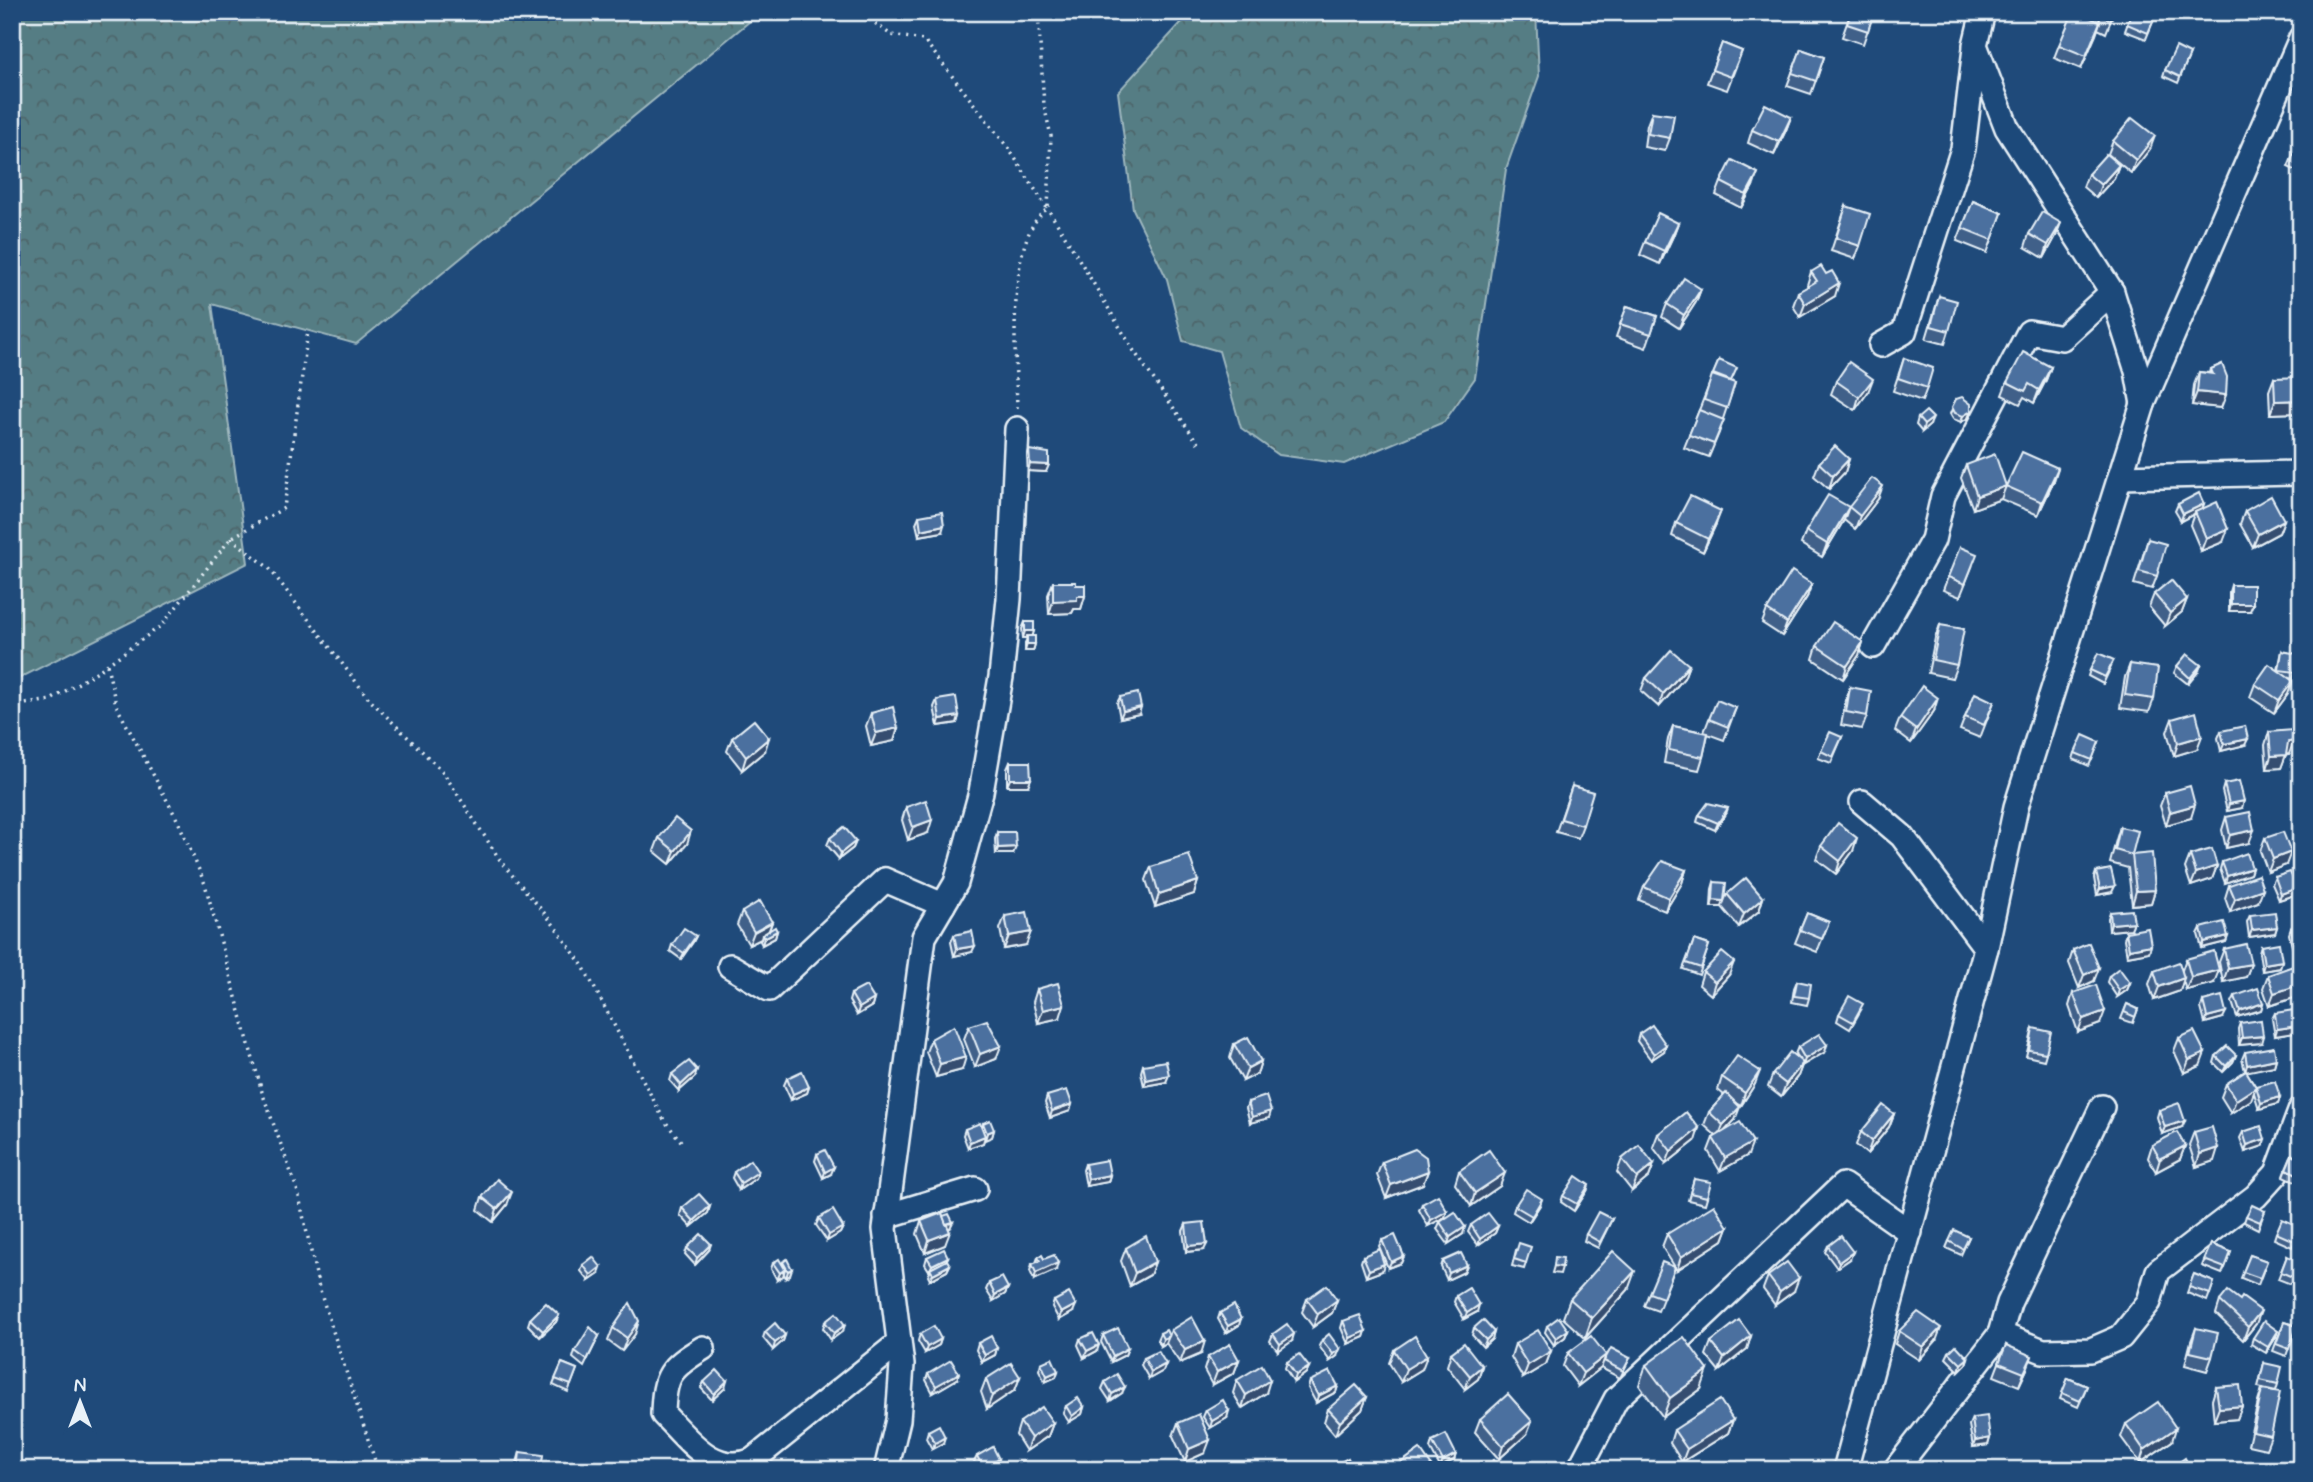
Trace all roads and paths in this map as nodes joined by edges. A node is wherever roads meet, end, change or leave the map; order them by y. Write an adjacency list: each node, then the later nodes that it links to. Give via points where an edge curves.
1 (1038, 12): 6 (path, via 1044,105 1051,136)
2 (1983, 12): 5 (street)
3 (864, 15): 6 (path, via 891,35 924,40 1009,149)
4 (2301, 38): 10 (street)
5 (1975, 45): 7 (street, via 2007,128); 9 (street, via 1963,149 1904,332)
6 (1048, 209): 11 (path, via 1036,216 1022,249); 12 (path, via 1134,351)
7 (2112, 292): 10 (street); 16 (street, via 2062,338 2029,332 1943,496 1933,540)
8 (308, 331): 15 (path, via 284,508)
9 (1881, 345)
10 (2143, 404): 14 (street)
11 (1017, 429): 20 (street, via 1001,677 981,792 956,883)
12 (1198, 443)
13 (2301, 473): 14 (street)
14 (2120, 477): 21 (street, via 2016,807)
15 (231, 538): 17 (path, via 162,625); 25 (path, via 269,568 369,700 443,772 502,863 583,966 664,1120)
16 (1873, 646)
17 (107, 665): 18 (path, via 51,700); 32 (path, via 116,705 178,821 205,884 262,1092 298,1192 319,1288)
18 (12, 705)
19 (1862, 802): 21 (street, via 1902,836)
20 (943, 905): 22 (street, via 885,880 769,989); 27 (street, via 925,937)
21 (1986, 948): 28 (street)
22 (730, 966)
23 (2102, 1107): 29 (street, via 2009,1303)
24 (2301, 1109): 29 (street, via 2277,1173 2256,1196 2158,1271 2149,1302 2122,1338 2091,1350 2043,1352)
25 (684, 1145)
26 (975, 1189): 27 (street)
27 (887, 1216): 30 (street)
28 (1910, 1232): 34 (street, via 1843,1185 1616,1399); 35 (street)
29 (2000, 1334): 36 (street)
30 (899, 1343): 31 (street, via 742,1465 712,1460 663,1414 663,1385 676,1364); 33 (street, via 898,1420)
31 (703, 1348)
32 (378, 1470)
33 (886, 1470)
34 (1579, 1470)
35 (1845, 1470)
36 (1895, 1470)

